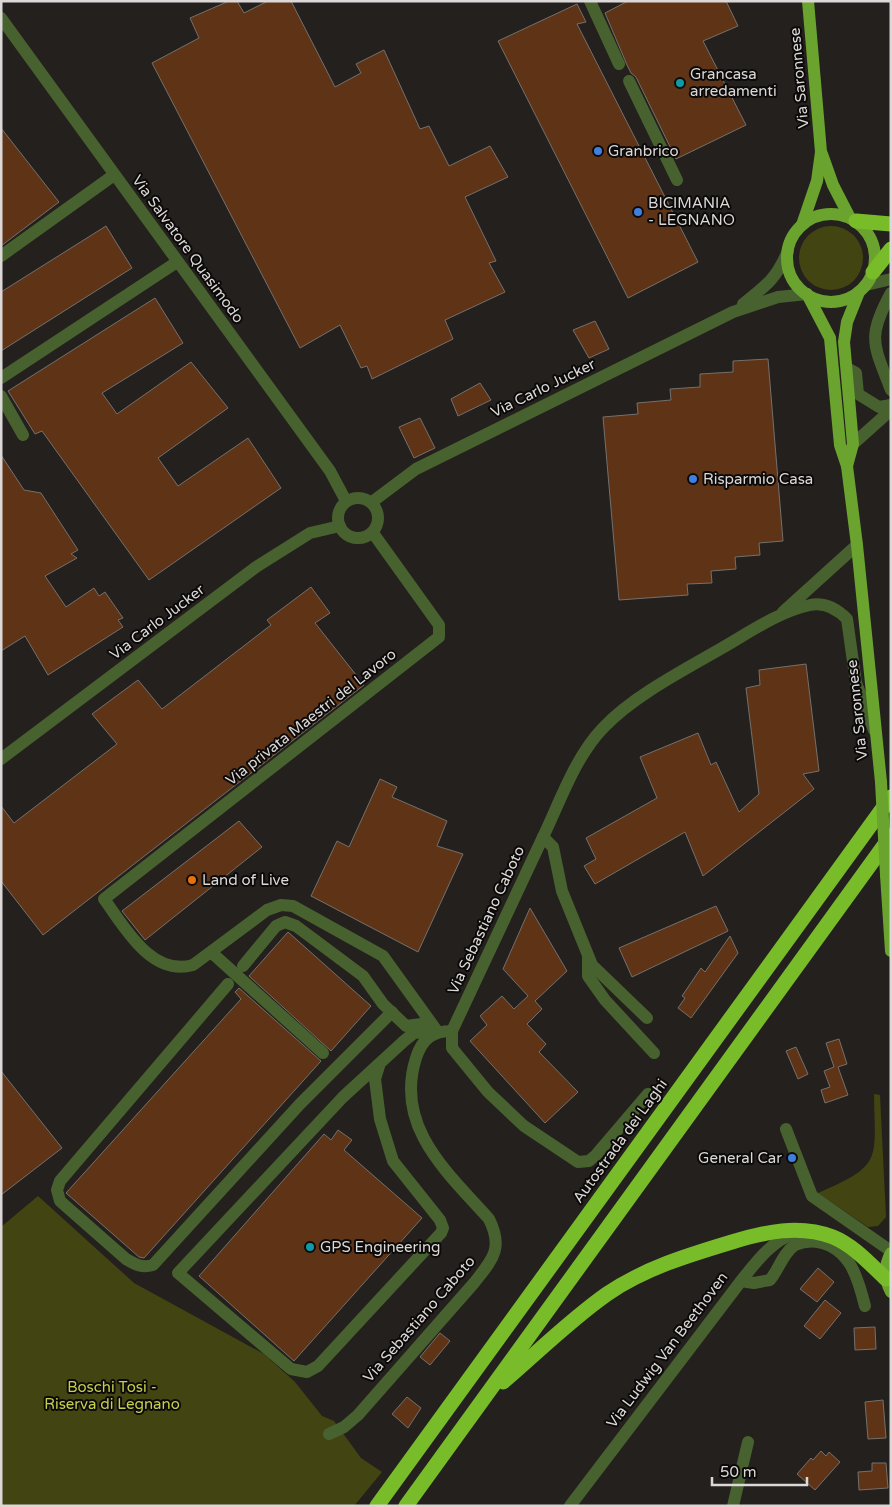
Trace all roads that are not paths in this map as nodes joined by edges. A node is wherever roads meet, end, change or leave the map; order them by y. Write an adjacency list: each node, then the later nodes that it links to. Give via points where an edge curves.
1 (590, 1): 4 (street)
2 (808, 1): 6 (main road, Via Saronnese)
3 (1, 18): 7 (street, Via Salvatore Quasimodo)
4 (619, 64)
5 (629, 81): 8 (street)
6 (821, 152): 9 (main road, Via Saronnese); 11 (main road, Via Saronnese, via 817,181)
7 (114, 175): 14 (street); 15 (street, Via Salvatore Quasimodo)
8 (678, 180)
9 (853, 220): 10 (highway); 11 (main road, via 838,214 825,214); 17 (main road, via 866,231 873,244 875,258)
10 (891, 224)
11 (802, 225): 13 (main road)
12 (891, 249): 17 (highway)
13 (788, 250): 19 (main road, via 791,275); 20 (street, Via Carlo Jucker, via 772,280)
14 (1, 256)
15 (177, 262): 22 (street); 30 (street, Via Salvatore Quasimodo, via 330,471)
16 (891, 279): 17 (street)
17 (866, 283): 19 (main road, via 837,302); 21 (main road, Via Saronnese, via 847,322 844,342)
18 (891, 293): 23 (street, via 878,318 873,338)
19 (807, 294): 20 (street, Via Carlo Jucker, via 778,297); 29 (main road, Via Saronnese, via 830,338 840,445)
20 (733, 312): 31 (street, Via Carlo Jucker, via 416,469)
21 (847, 368): 25 (street, via 856,373 858,394 879,407); 28 (main road, Via Saronnese)
22 (1, 378)
23 (891, 390)
24 (1, 396): 27 (street)
25 (891, 405)
26 (891, 410): 28 (street)
27 (23, 435)
28 (853, 444): 29 (main road, Via Saronnese)
29 (847, 466): 34 (main road, Via Saronnese)
30 (346, 501): 31 (street, via 359,497); 32 (street, via 338,512)
31 (372, 502): 33 (street, via 379,514)
32 (340, 526): 33 (street, via 354,538); 37 (street, Via Carlo Jucker, via 310,533 256,568)
33 (373, 533): 42 (street, Via privata Maestri del Lavoro, via 439,625 439,637 104,899 146,954 168,965 186,967)
34 (857, 544): 35 (street); 36 (main road, Via Saronnese)
35 (779, 616): 36 (street, via 811,605 822,605 832,607 847,619 856,683); 40 (street, Via Sebastiano Caboto, via 649,692 603,728 586,751)
36 (875, 734): 41 (main road, Via Saronnese, bridge)
37 (1, 759)
38 (891, 797): 63 (highway, Autostrada dei Laghi)
39 (891, 836): 60 (highway)
40 (543, 837): 43 (street, via 553,847 562,890); 49 (street, Via Sebastiano Caboto)
41 (891, 951)
42 (211, 952): 48 (street, via 267,910 281,905 293,906 383,956); 50 (street)
43 (588, 957): 47 (street); 51 (street, via 588,976 605,1000)
44 (243, 966): 46 (street, via 276,926 285,922 304,931 363,976)
45 (228, 984): 46 (street, via 60,1181 57,1190 60,1201 126,1260 138,1266 153,1265 300,1104)
46 (392, 1012): 48 (street, via 406,1026)
47 (647, 1018)
48 (433, 1027): 49 (street); 52 (street, via 414,1034); 61 (street, Via Sebastiano Caboto, via 420,1045 414,1064 412,1094 416,1124 428,1149 489,1219 496,1232 496,1249 474,1283 358,1415)
49 (452, 1031): 53 (street, via 452,1048 488,1092 524,1126 578,1162 589,1161 596,1155)
50 (323, 1053)
51 (654, 1054)
52 (380, 1063): 52 (street, via 375,1079 385,1141 393,1161 443,1228 318,1366 307,1372 291,1369 178,1273 342,1097)
53 (648, 1094)
54 (786, 1130): 56 (street, via 812,1196)
55 (804, 1230): 57 (street, Via Ludwig Van Beethoven, via 785,1236 761,1256); 58 (highway, via 832,1237 850,1246); 60 (highway, via 759,1234 684,1256 645,1273 607,1294)
56 (891, 1252): 58 (main road, via 886,1268)
57 (741, 1281): 59 (street, via 770,1280 796,1245 810,1241 825,1243 844,1255 856,1274); 65 (street, Via Ludwig Van Beethoven)
58 (888, 1286)
59 (866, 1306)
60 (483, 1400): 64 (highway)
61 (329, 1434)
62 (748, 1442): 66 (street)
63 (377, 1506)
64 (406, 1506)
65 (570, 1506)
66 (733, 1506)

